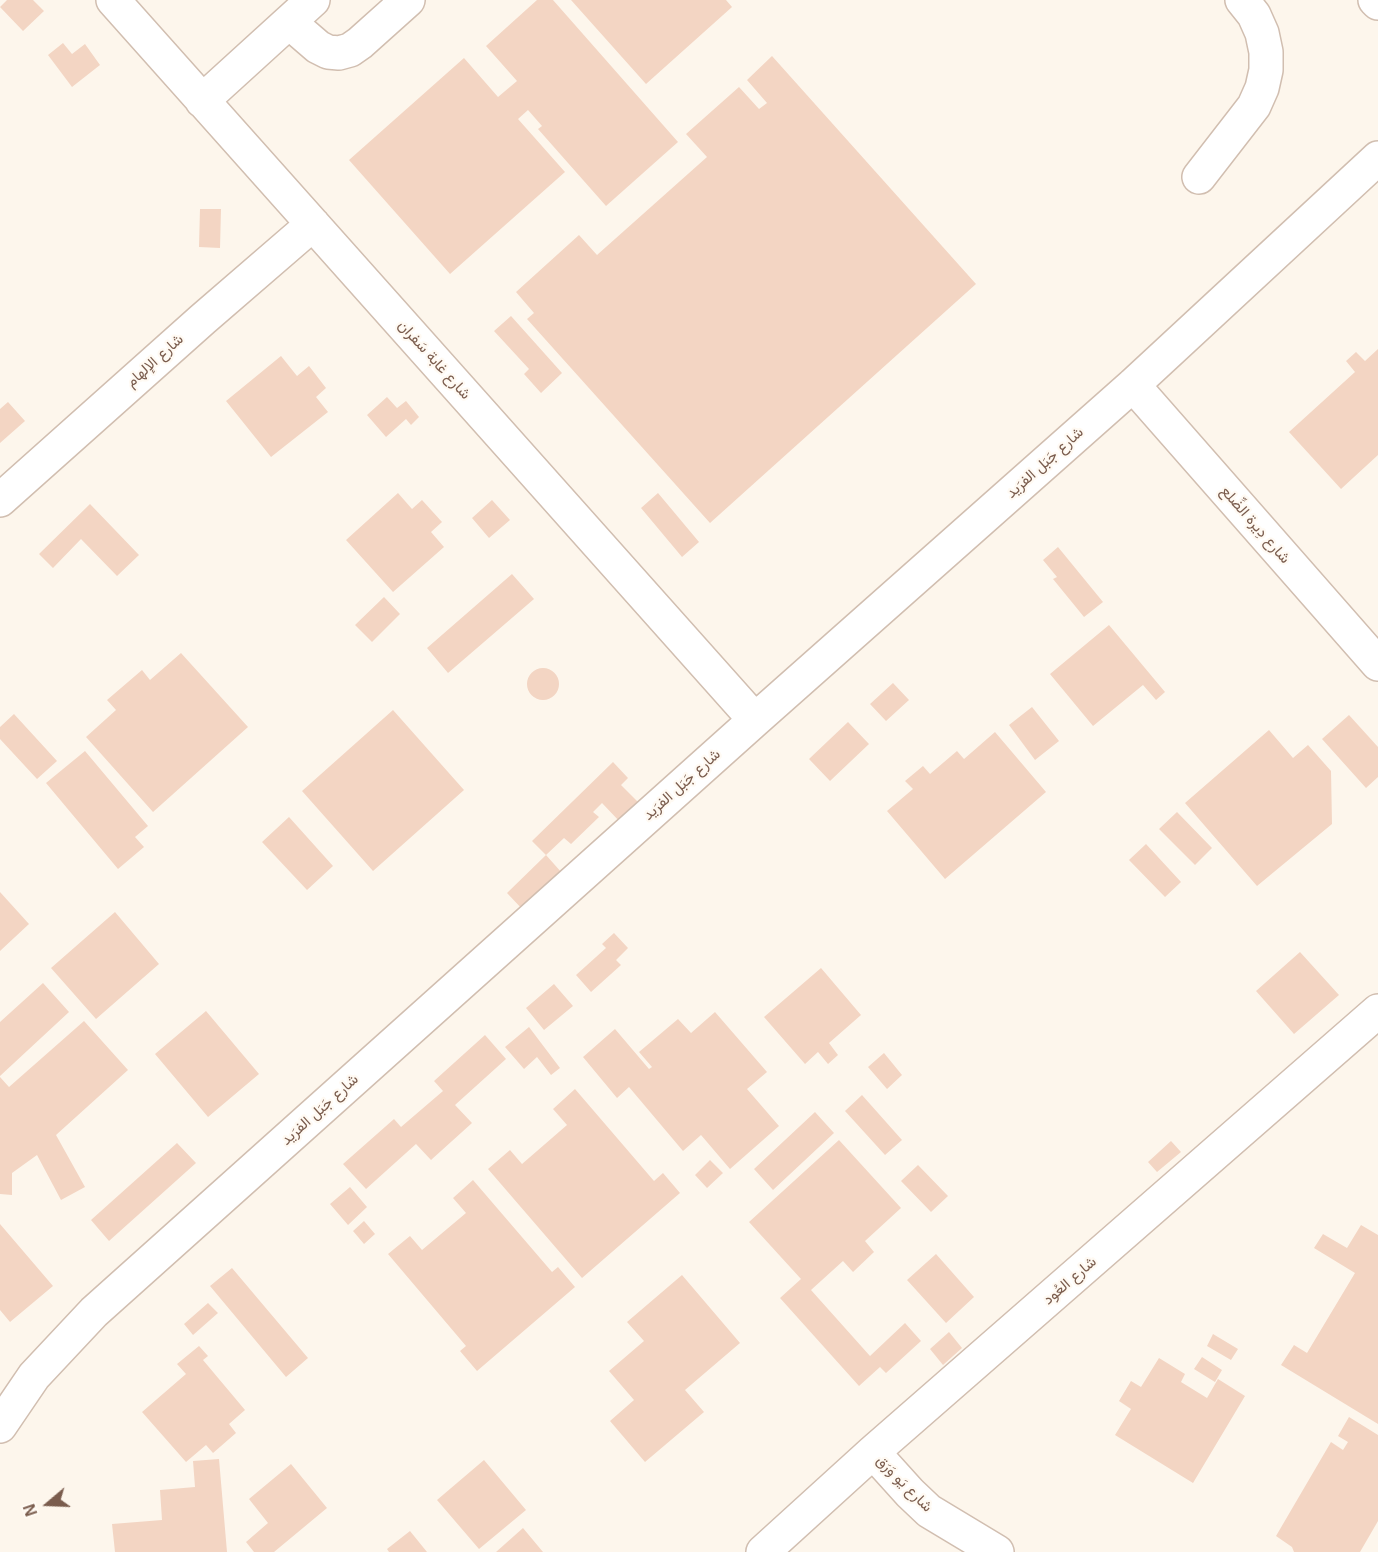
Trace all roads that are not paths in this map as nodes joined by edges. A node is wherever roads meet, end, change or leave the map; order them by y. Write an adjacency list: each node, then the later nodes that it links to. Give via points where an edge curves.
1 (113, 0): 6 (street, شارع غابة سَفران)
2 (313, 0): 5 (street)
3 (408, 0): 5 (street, via 360,43 339,53 318,46)
4 (1242, 0): 8 (street, via 1262,33 1266,52 1262,88 1254,106)
5 (290, 22): 6 (street)
6 (202, 101): 9 (street, شارع غابة سَفران)
7 (1378, 158): 10 (street, شارع جَبَل الفرَيد)
8 (1199, 177)
9 (313, 224): 11 (street, شارع الإلهام); 13 (street, شارع غابة سَفران)
10 (1133, 385): 12 (street, شارع دِيرة الضِّلع); 13 (street, شارع جَبَل الفرَيد)
11 (0, 500)
12 (1378, 664)
13 (755, 720): 15 (street, شارع جَبَل الفرَيد, via 94,1312 34,1376)
14 (1373, 1026): 16 (street, شارع العُود)
15 (0, 1426)
16 (873, 1452): 17 (street, شارع العُود); 18 (street, شارع يَو وَرَق, via 929,1511)
17 (763, 1552)
18 (996, 1552)

